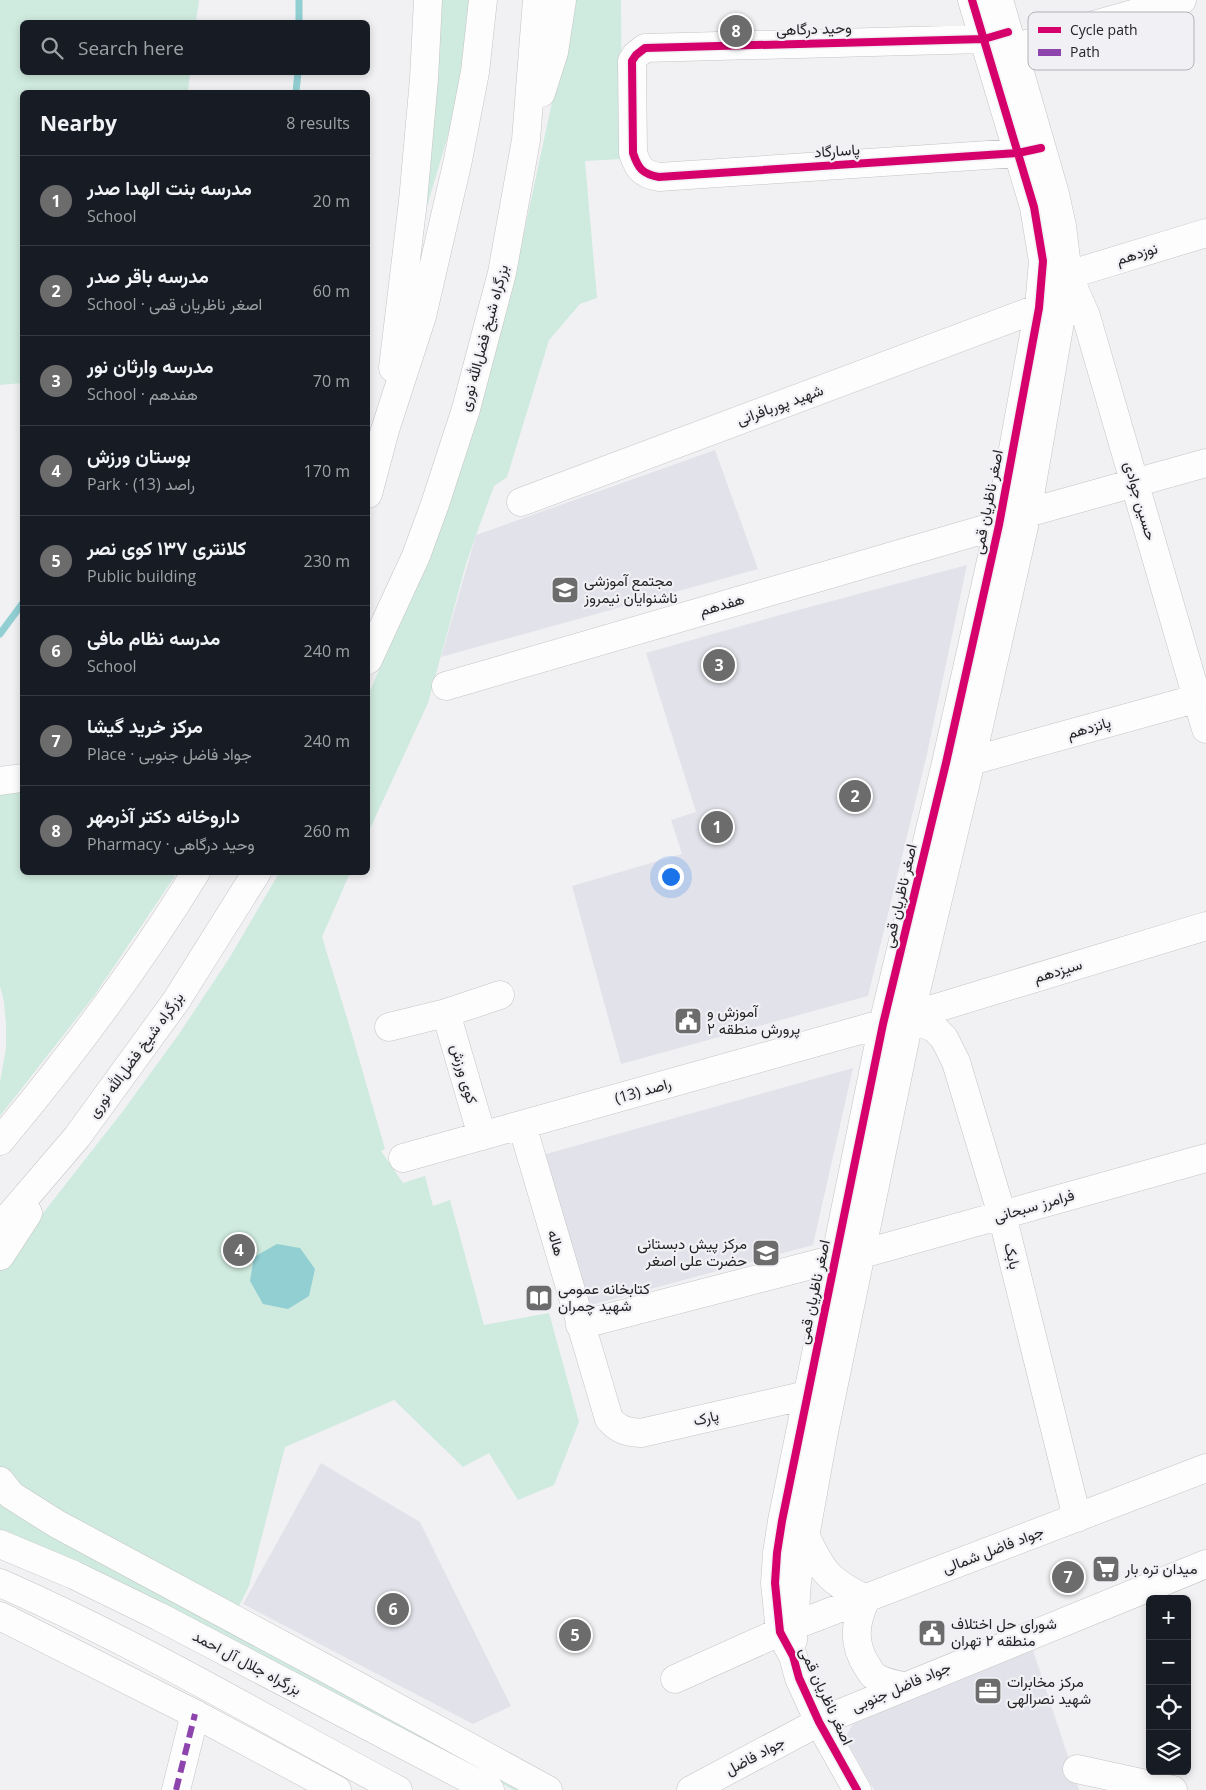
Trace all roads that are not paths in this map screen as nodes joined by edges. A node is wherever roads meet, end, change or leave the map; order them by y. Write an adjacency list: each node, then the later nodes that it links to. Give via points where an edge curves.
1 (428, 0): 17 (main road, via 413,200)
2 (483, 0): 17 (main road, via 475,72 454,178 422,316)
3 (537, 0): 11 (main road, بزرگراه شیخ فضل‌الله نوری)
4 (562, 0): 11 (main road, via 554,52)
5 (972, 0): 10 (main road, اصغر ناظریان قمی)
6 (999, 0): 10 (main road, اصغر ناظریان قمی)
7 (1182, 0): 8 (main road, وحید درگاهی)
8 (1128, 12)
9 (1028, 34): 10 (main road, وحید درگاهی)
10 (1002, 40): 12 (main road, اصغر ناظریان قمی); 13 (main road, وحید درگاهی, via 645,48 632,61 633,153 642,170)
11 (526, 140): 25 (main road, بزرگراه شیخ فضل‌الله نوری, via 502,273 466,409 416,556)
12 (1029, 150): 13 (main road, پاسارگاد); 15 (main road, اصغر ناظریان قمی, via 1055,194); 16 (main road, اصغر ناظریان قمی, via 1043,261)
13 (659, 177)
14 (1206, 234): 15 (main road, نوزدهم)
15 (1068, 274): 16 (main road); 20 (main road, حسین جوادی, via 1086,316); 23 (main road, اصغر ناظریان قمی)
16 (1039, 308): 22 (main road, شهید پوربافرانی); 24 (main road, اصغر ناظریان قمی)
17 (385, 430): 18 (main road); 21 (main road)
18 (370, 461)
19 (1206, 463): 20 (main road)
20 (1134, 483): 23 (main road); 27 (main road, حسین جوادی)
21 (370, 486)
22 (521, 502)
23 (1027, 513): 24 (main road, هفدهم); 29 (main road, اصغر ناظریان قمی)
24 (999, 525): 26 (main road, هفدهم); 29 (main road, اصغر ناظریان قمی)
25 (370, 656)
26 (446, 686)
27 (1201, 697): 28 (main road, حسین جوادی); 29 (main road, پانزدهم)
28 (1206, 730)
29 (959, 762): 37 (main road, اصغر ناظریان قمی); 38 (main road, اصغر ناظریان قمی)
30 (20, 778): 31 (main road)
31 (0, 781)
32 (194, 875): 43 (main road, via 125,980)
33 (255, 875): 42 (main road, بزرگراه شیخ فضل‌الله نوری, via 176,1001)
34 (1206, 926): 37 (main road, سیزدهم)
35 (500, 995): 36 (main road)
36 (446, 1013): 39 (main road); 41 (main road, کوی ورزش)
37 (910, 1016): 38 (main road, سیزدهم); 46 (main road, بابک, via 935,1029 951,1049); 48 (main road, اصغر ناظریان قمی)
38 (883, 1024): 40 (main road, راصد (13)); 50 (main road, اصغر ناظریان قمی)
39 (389, 1027)
40 (522, 1125): 41 (main road, راصد (13)); 51 (main road, هاله)
41 (482, 1136): 44 (main road, راصد (13))
42 (77, 1137): 47 (main road, بزرگراه شیخ فضل‌الله نوری); 49 (main road)
43 (0, 1141)
44 (403, 1158)
45 (1206, 1158): 46 (main road, فرامرز سبحانی)
46 (1002, 1215): 48 (main road, فرامرز سبحانی); 56 (main road, بابک)
47 (0, 1227)
48 (862, 1254): 50 (main road, فرامرز سبحانی); 57 (main road, اصغر ناظریان قمی)
49 (0, 1256)
50 (835, 1259): 51 (main road); 52 (main road, اصغر ناظریان قمی)
51 (580, 1325): 53 (main road, هاله)
52 (807, 1395): 53 (main road, پارک, via 641,1433 617,1428); 63 (main road, اصغر ناظریان قمی, via 774,1583)
53 (608, 1420)
54 (1206, 1468): 56 (main road, جواد فاضل شمالی)
55 (4, 1488): 73 (main road, via 57,1524)
56 (1077, 1518): 61 (main road, جواد فاضل شمالی)
57 (805, 1535): 61 (main road, via 825,1572 845,1589); 63 (main road, اصغر ناظریان قمی)
58 (0, 1544): 72 (main road, بزرگراه جلال آل احمد, via 158,1616)
59 (1206, 1564): 65 (main road, جواد فاضل جنوبی)
60 (0, 1583): 71 (main road, via 161,1660)
61 (866, 1599): 63 (main road, جواد فاضل شمالی); 65 (main road, via 856,1631 860,1656 874,1676)
62 (0, 1616): 66 (main road)
63 (787, 1629): 64 (main road); 67 (main road, اصغر ناظریان قمی, via 799,1678)
64 (675, 1679)
65 (903, 1686): 67 (main road, جواد فاضل جنوبی)
66 (195, 1714): 69 (main road); 70 (main road)
67 (819, 1722): 74 (main road, جواد فاضل); 75 (main road, اصغر ناظریان قمی)
68 (1077, 1769): 76 (main road)
69 (176, 1790)
70 (337, 1790)
71 (398, 1790)
72 (490, 1790)
73 (548, 1790)
74 (691, 1790)
75 (856, 1790)
76 (1173, 1790)

